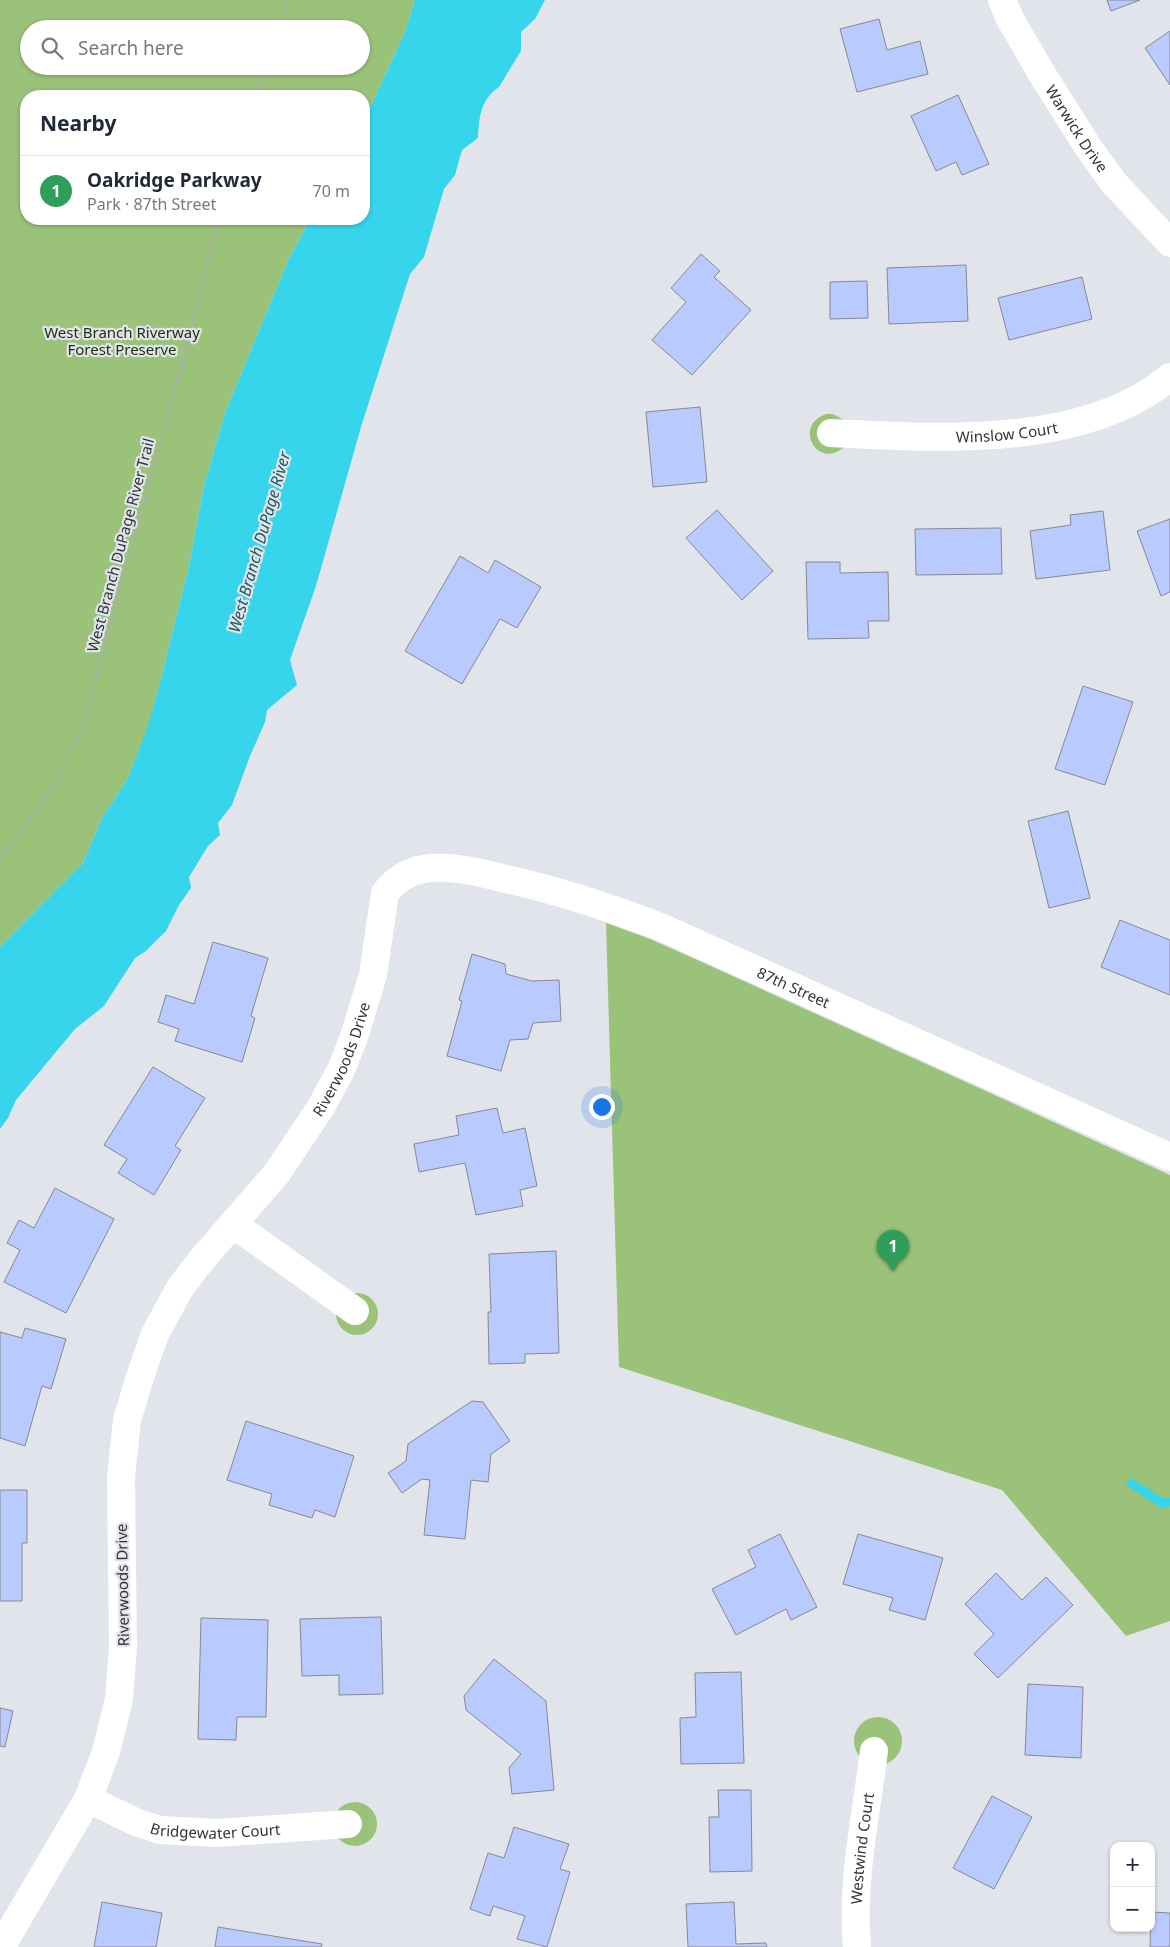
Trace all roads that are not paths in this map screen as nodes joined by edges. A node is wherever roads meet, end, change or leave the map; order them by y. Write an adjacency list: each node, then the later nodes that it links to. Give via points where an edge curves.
1 (1002, 0): 2 (street, Warwick Drive, via 1042,74 1088,146 1114,183)
2 (1170, 243)
3 (1170, 377): 4 (street, Winslow Court, via 1132,401 1095,417 1039,431 969,436)
4 (831, 433)
5 (404, 875): 6 (street, 87th Street, via 422,869 450,868 552,889 612,908 672,932); 7 (street, Riverwoods Drive, via 385,893 373,976 341,1070 300,1140)
6 (1170, 1157)
7 (233, 1224): 8 (street); 10 (street, Riverwoods Drive, via 180,1288 159,1326 127,1420 121,1478 123,1648 119,1699 106,1752)
8 (355, 1311)
9 (874, 1751): 13 (street, Westwind Court, via 858,1869)
10 (88, 1799): 11 (street, Bridgewater Court, via 160,1830 216,1833); 12 (street, Riverwoods Drive)
11 (348, 1824)
12 (1, 1947)
13 (857, 1947)

